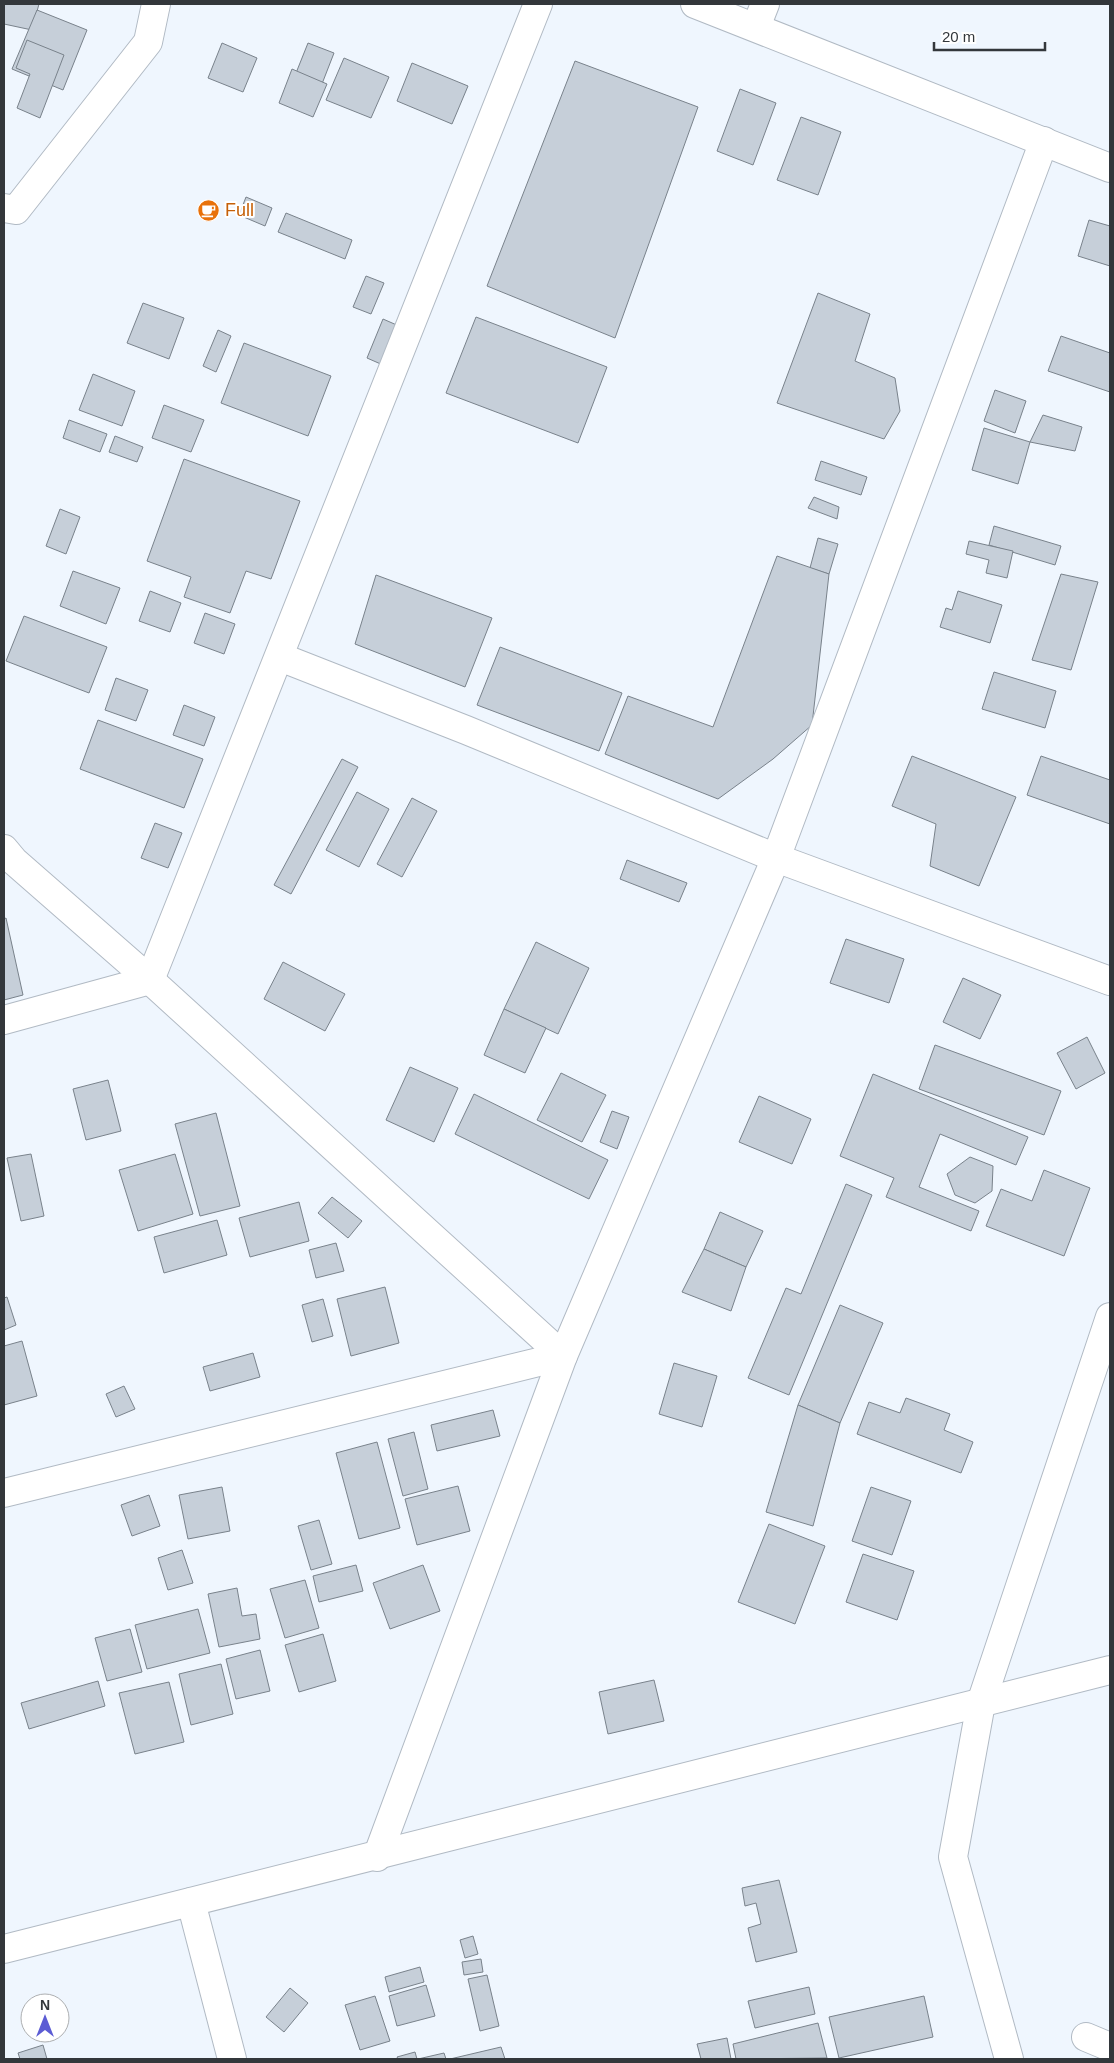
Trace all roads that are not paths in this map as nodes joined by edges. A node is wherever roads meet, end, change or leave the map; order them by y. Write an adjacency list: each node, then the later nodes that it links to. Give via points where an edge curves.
1 (156, 4): 7 (street, via 148,42 16,210)
2 (538, 4): 8 (street)
3 (695, 4): 4 (street)
4 (760, 16): 5 (street)
5 (1044, 141): 6 (street); 10 (street)
6 (1110, 168)
7 (4, 208)
8 (280, 657): 10 (street); 11 (street)
9 (4, 849): 11 (street)
10 (776, 858): 12 (street); 15 (street)
11 (150, 980): 13 (street); 15 (street)
12 (1110, 981)
13 (4, 1020)
14 (1110, 1317): 18 (street)
15 (563, 1356): 16 (street); 19 (street)
16 (4, 1494)
17 (1110, 1670): 18 (street)
18 (981, 1703): 19 (street); 23 (street, via 953,1857)
19 (377, 1857): 20 (street)
20 (192, 1902): 21 (street); 22 (street)
21 (4, 1949)
22 (232, 2059)
23 (1009, 2059)

